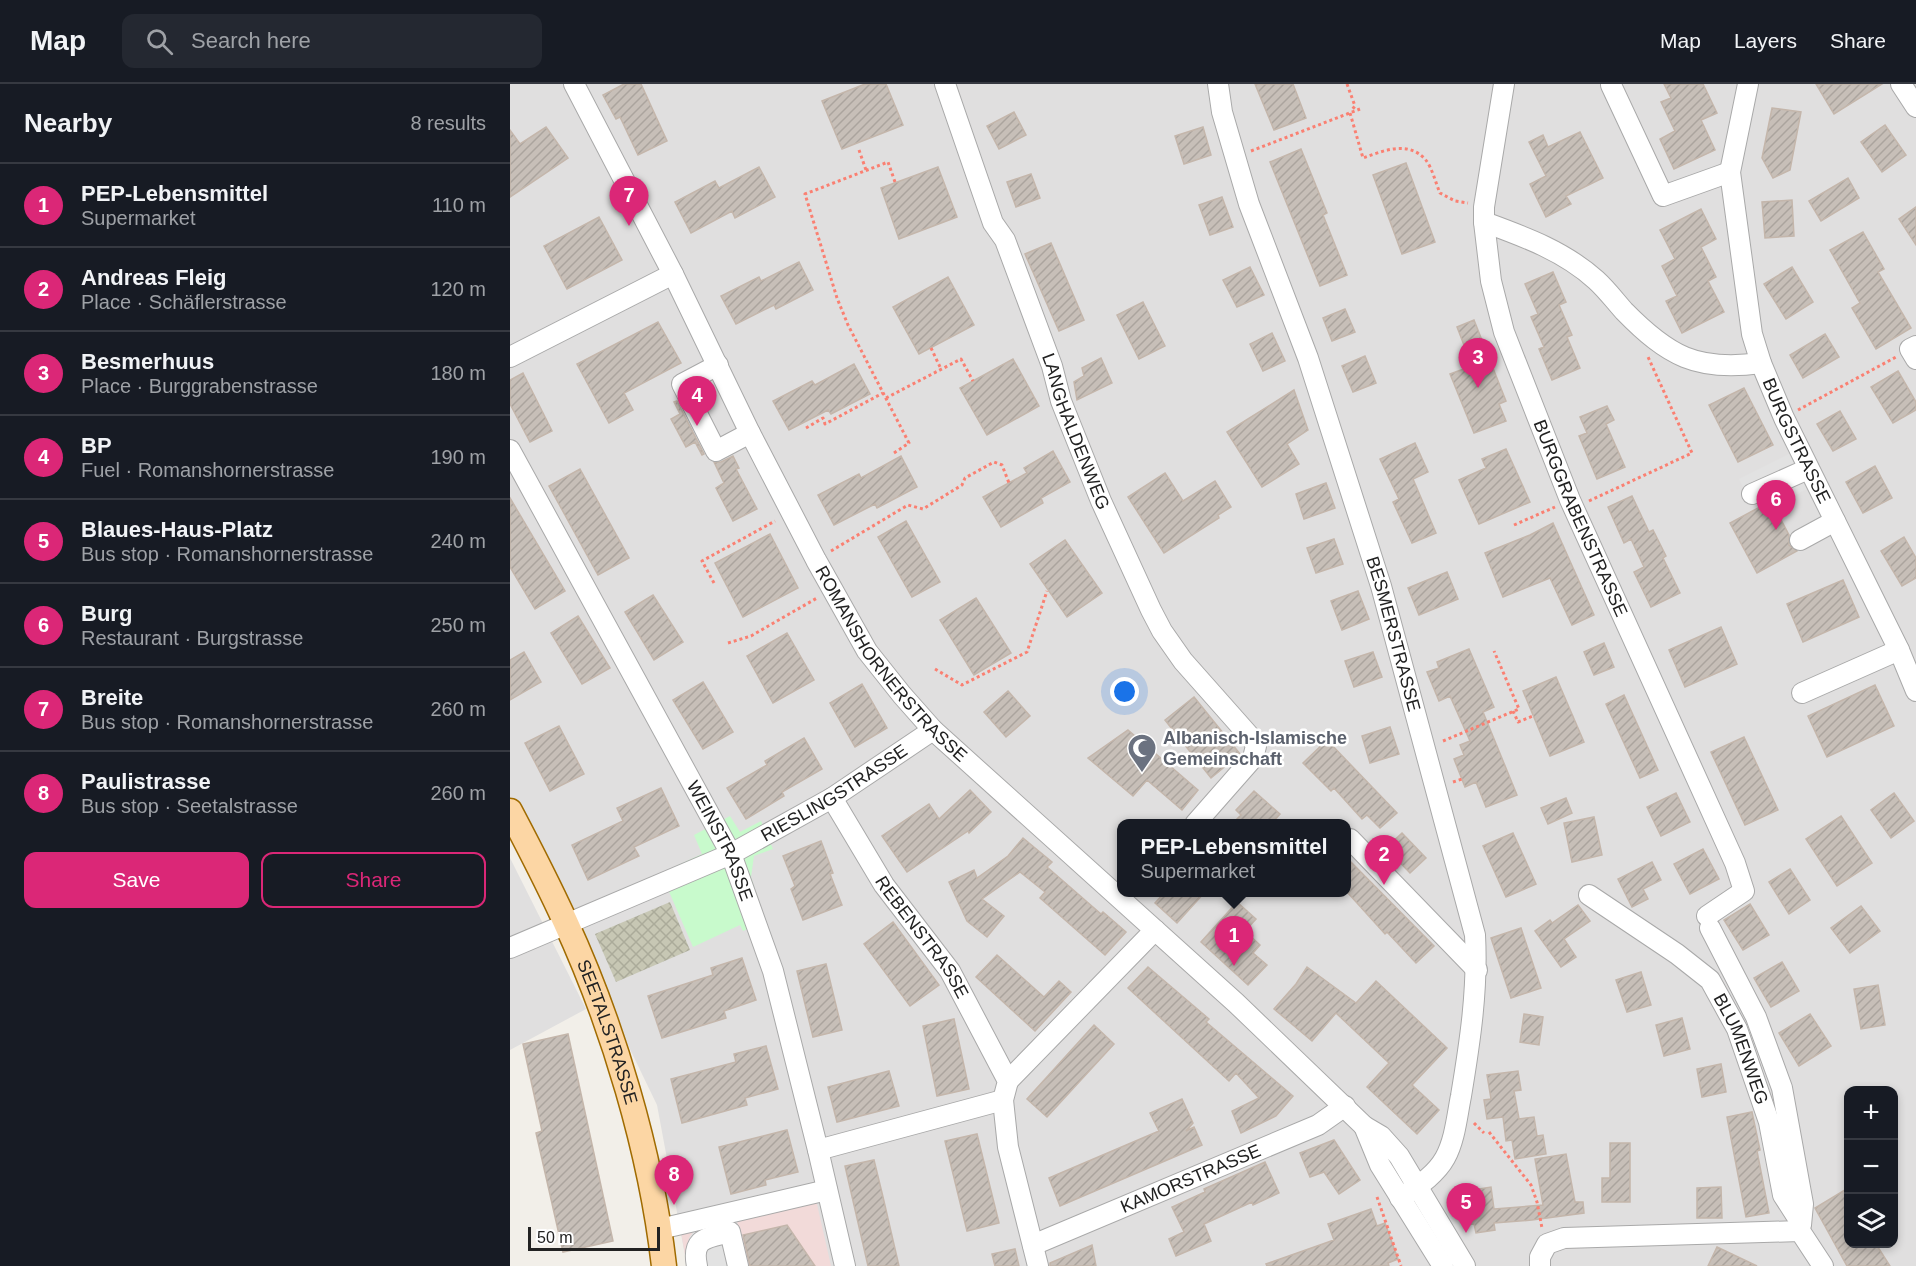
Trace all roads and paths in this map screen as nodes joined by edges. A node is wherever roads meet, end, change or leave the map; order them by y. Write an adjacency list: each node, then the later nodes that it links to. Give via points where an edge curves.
1 (945, 84): 58 (street, LANGHALDENWEG, via 993,223 1005,240 1052,366 1061,401 1150,610 1183,661 1253,740 1256,751 1252,758)
2 (1218, 84): 67 (street, BESMERSTRASSE, via 1222,112 1250,204 1308,358 1381,586 1475,935)
3 (1347, 84): 11 (path, via 1355,106)
4 (1504, 84): 17 (street, BURGGRABENSTRASSE)
5 (1748, 84): 15 (street, BURGSTRASSE)
6 (1901, 84): 9 (street)
7 (1611, 85): 15 (street, via 1663,196)
8 (580, 86): 18 (street, ROMANSHORNERSTRASSE)
9 (1916, 107)
10 (1360, 109): 11 (path)
11 (1350, 113): 12 (path); 17 (path, via 1363,158 1408,148 1425,159 1440,194)
12 (1254, 149)
13 (859, 150): 14 (path)
14 (866, 170): 16 (path, via 888,162); 27 (path, via 805,194 848,326)
15 (1730, 172): 23 (street, BURGSTRASSE, via 1752,334)
16 (895, 182)
17 (1484, 214): 19 (street, via 1567,258 1597,281); 37 (street, BURGGRABENSTRASSE, via 1491,281 1504,332)
18 (674, 274): 22 (street); 24 (street, ROMANSHORNERSTRASSE)
19 (1655, 341): 23 (street, via 1681,356 1709,364); 37 (path, via 1648,358 1692,453)
20 (930, 348): 25 (path)
21 (1914, 351): 29 (path)
22 (510, 357)
23 (1761, 363): 34 (street, BURGSTRASSE)
24 (718, 365): 31 (street, ROMANSHORNERSTRASSE); 31 (street, via 682,384 716,451)
25 (941, 369): 26 (path, via 961,359); 28 (path)
26 (973, 381)
27 (884, 393): 28 (path); 30 (path, via 825,424 823,418)
28 (886, 398): 33 (path, via 909,443)
29 (1811, 403)
30 (806, 428)
31 (750, 433): 54 (street, ROMANSHORNERSTRASSE, via 867,651)
32 (510, 450): 60 (street, WEINSTRASSE)
33 (894, 453)
34 (1809, 469): 36 (street); 39 (street, BURGSTRASSE)
35 (1009, 483): 42 (path, via 1002,465 994,462 923,509 908,505)
36 (1752, 494)
37 (1572, 504): 40 (path); 68 (street, BURGGRABENSTRASSE, via 1735,863 1744,891 1709,922)
38 (781, 518): 43 (path, via 702,561)
39 (1835, 521): 41 (street); 47 (street, BURGSTRASSE)
40 (1514, 525)
41 (1800, 540)
42 (829, 552)
43 (714, 583)
44 (1047, 591): 49 (path, via 1027,652 962,685)
45 (821, 595): 46 (path, via 751,636)
46 (728, 642)
47 (1899, 650): 50 (street, BURGSTRASSE); 51 (street)
48 (1494, 651): 52 (path, via 1519,709)
49 (935, 669)
50 (1916, 691)
51 (1802, 693)
52 (1513, 711): 53 (path, via 1518,722); 55 (path)
53 (1533, 716)
54 (933, 730): 56 (street, RIESLINGSTRASSE); 61 (street, ROMANSHORNERSTRASSE)
55 (1443, 741)
56 (832, 798): 60 (street, RIESLINGSTRASSE); 69 (street, REBENSTRASSE, via 884,885 950,971)
57 (510, 811): 64 (main road, SEETALSTRASSE)
58 (1199, 819)
59 (1351, 840): 67 (street)
60 (731, 854): 64 (street, RIESLINGSTRASSE); 75 (street, WEINSTRASSE, via 773,971)
61 (1117, 887)
62 (1589, 895): 79 (street, BLUMENWEG, via 1710,980 1737,1029 1768,1122 1783,1195)
63 (1130, 898): 65 (street, ROMANSHORNERSTRASSE)
64 (566, 923): 66 (street, RIESLINGSTRASSE); 80 (main road, SEETALSTRASSE, via 614,1049 639,1134)
65 (1155, 930): 69 (street); 70 (street, ROMANSHORNERSTRASSE)
66 (510, 948)
67 (1477, 970): 76 (street, BESMERSTRASSE, via 1469,1051 1455,1127 1445,1159)
68 (1756, 1017): 79 (street, BLUMENWEG, via 1782,1088 1803,1204)
69 (1005, 1091): 75 (street); 82 (street, REBENSTRASSE, via 1008,1147)
70 (1345, 1106): 72 (street, ROMANSHORNERSTRASSE); 82 (street, KAMORSTRASSE, via 1318,1125)
71 (1474, 1115): 74 (path, via 1473,1121)
72 (1364, 1126): 76 (street, ROMANSHORNERSTRASSE, via 1381,1136 1399,1156); 78 (street, ROMANSHORNERSTRASSE)
73 (1489, 1132): 81 (path, via 1531,1185)
74 (1484, 1133)
75 (818, 1150): 77 (street, WEINSTRASSE)
76 (1418, 1186): 78 (street, BESMERSTRASSE); 90 (street, ROMANSHORNERSTRASSE)
77 (827, 1190): 80 (street); 86 (street, WEINSTRASSE)
78 (1394, 1197): 88 (path, via 1377,1197); 89 (street, ROMANSHORNERSTRASSE)
79 (1801, 1227): 81 (street); 92 (street, BLUMENWEG)
80 (660, 1229): 83 (main road, SEETALSTRASSE)
81 (1555, 1241): 91 (street, via 1540,1257)
82 (1033, 1245): 87 (street, REBENSTRASSE)
83 (664, 1266)
84 (697, 1266): 85 (street, via 697,1245 703,1239 730,1232)
85 (738, 1266)
86 (845, 1266)
87 (1038, 1266)
88 (1401, 1266)
89 (1443, 1266)
90 (1465, 1266)
91 (1540, 1266)
92 (1823, 1266)

